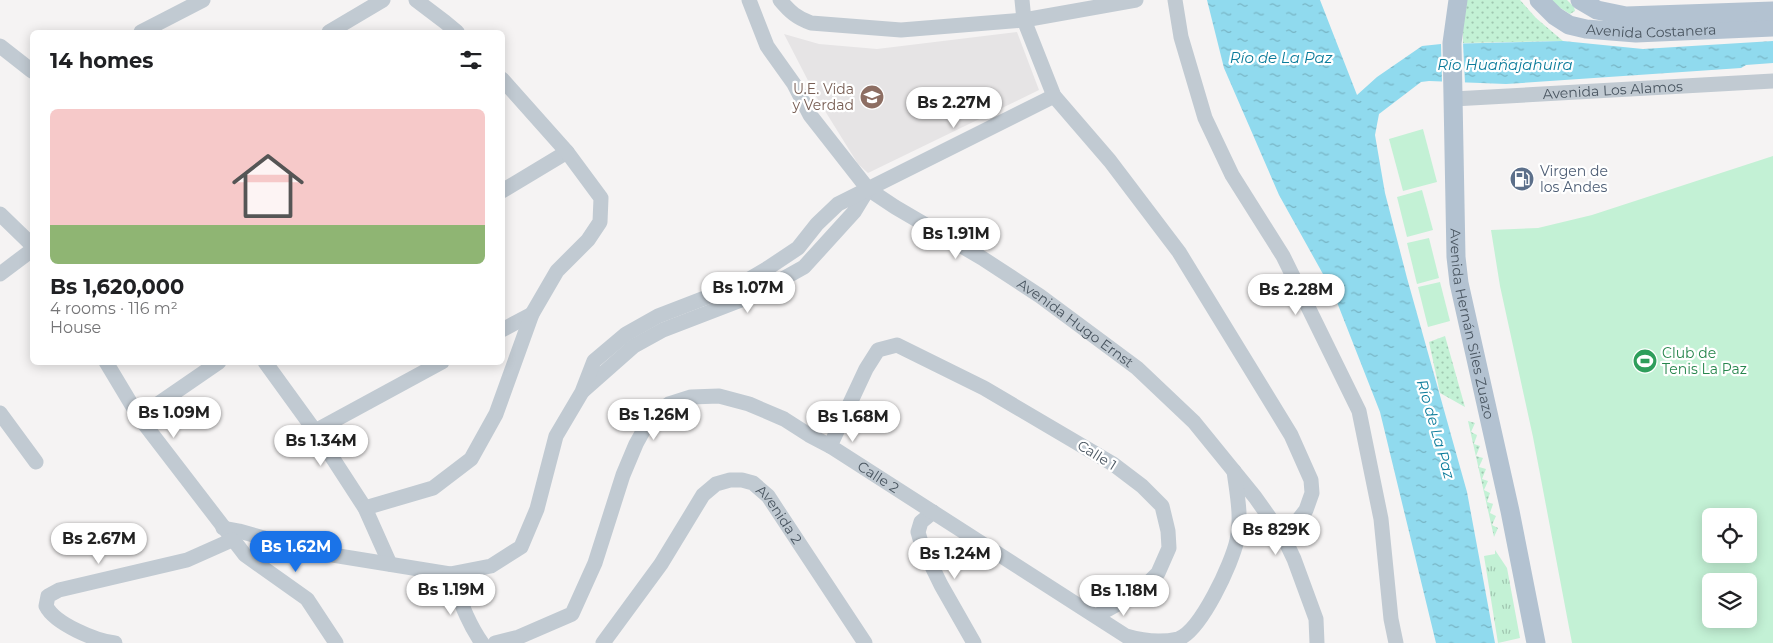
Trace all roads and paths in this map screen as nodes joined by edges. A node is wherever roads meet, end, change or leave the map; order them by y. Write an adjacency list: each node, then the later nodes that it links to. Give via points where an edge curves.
1 (203, 0): 15 (street)
2 (383, 0): 16 (street)
3 (416, 0): 17 (street)
4 (749, 0): 26 (street, Avenida Hugo Ernst, via 767,46 794,84 810,115)
5 (780, 0): 13 (street, via 798,18 829,25 901,30)
6 (1022, 0): 13 (street)
7 (1136, 0): 13 (street)
8 (1175, 0): 58 (street, via 1181,37 1205,118 1232,175 1283,256 1359,411 1381,519)
9 (1458, 0): 22 (main road, Avenida Hernán Siles Zuazo, via 1452,43)
10 (1539, 0): 14 (main road, Avenida Costanera, via 1569,25 1586,29 1636,33)
11 (1580, 0): 12 (main road, Avenida Costanera, via 1597,10 1626,16)
12 (1773, 11)
13 (1024, 20): 23 (street)
14 (1773, 27)
15 (145, 30)
16 (332, 30)
17 (455, 30)
18 (0, 46): 19 (street)
19 (30, 69)
20 (1773, 81): 22 (street, Avenida Los Alamos)
21 (505, 82): 24 (street)
22 (1453, 90): 59 (main road, Avenida Hernán Siles Zuazo, via 1459,283)
23 (1054, 96): 26 (street); 46 (street, via 1110,161 1179,252 1291,435 1311,480 1312,493 1306,510)
24 (567, 152): 25 (street); 31 (street, via 601,198 600,222 588,240 557,271)
25 (505, 189)
26 (868, 189): 42 (street, Avenida Hugo Ernst, via 1007,274 1137,368 1194,422); 48 (street, via 854,212 804,267 754,295 663,330 634,346 582,392 556,436 537,510 521,547 491,566)
27 (0, 214): 28 (street)
28 (30, 243)
29 (30, 252): 30 (street)
30 (0, 274)
31 (532, 314): 32 (street); 43 (street, via 496,414 471,459 433,488)
32 (505, 328)
33 (108, 365): 38 (street)
34 (215, 365): 38 (street)
35 (267, 365): 39 (street)
36 (436, 365): 39 (street)
37 (0, 413): 41 (street)
38 (140, 417): 45 (street)
39 (315, 431): 43 (street)
40 (830, 446): 44 (street, Calle 2); 49 (street, Calle 1, via 878,350 897,345 984,388 1113,464 1162,506 1169,548 1158,573 1125,600); 53 (street, Calle 2, via 784,419 719,396 690,398 669,404 652,415 636,444 623,474 595,564 572,614 519,637)
41 (36, 462)
42 (1234, 471): 46 (street, Avenida Hugo Ernst); 49 (street, Calle 2, via 1239,511 1237,540 1222,582 1186,635 1162,643 1146,642 1126,636)
43 (365, 508): 47 (street)
44 (933, 512): 49 (street, Calle 2); 56 (street, via 921,522 920,539 941,585)
45 (228, 534): 47 (street, via 239,531 314,552); 50 (street, via 187,560 59,590 48,596 46,606 54,618 102,642); 51 (street, via 245,555 307,599)
46 (1284, 538): 57 (street, Avenida Hugo Ernst, via 1316,619)
47 (390, 564): 48 (street)
48 (450, 574): 52 (street)
49 (1096, 616)
50 (115, 643)
51 (336, 643)
52 (482, 643)
53 (495, 643)
54 (603, 643): 55 (street, Avenida 2, via 661,564 703,495 716,484 730,480 753,483 768,496)
55 (865, 643)
56 (974, 643)
57 (1318, 643)
58 (1396, 643)
59 (1536, 643)

